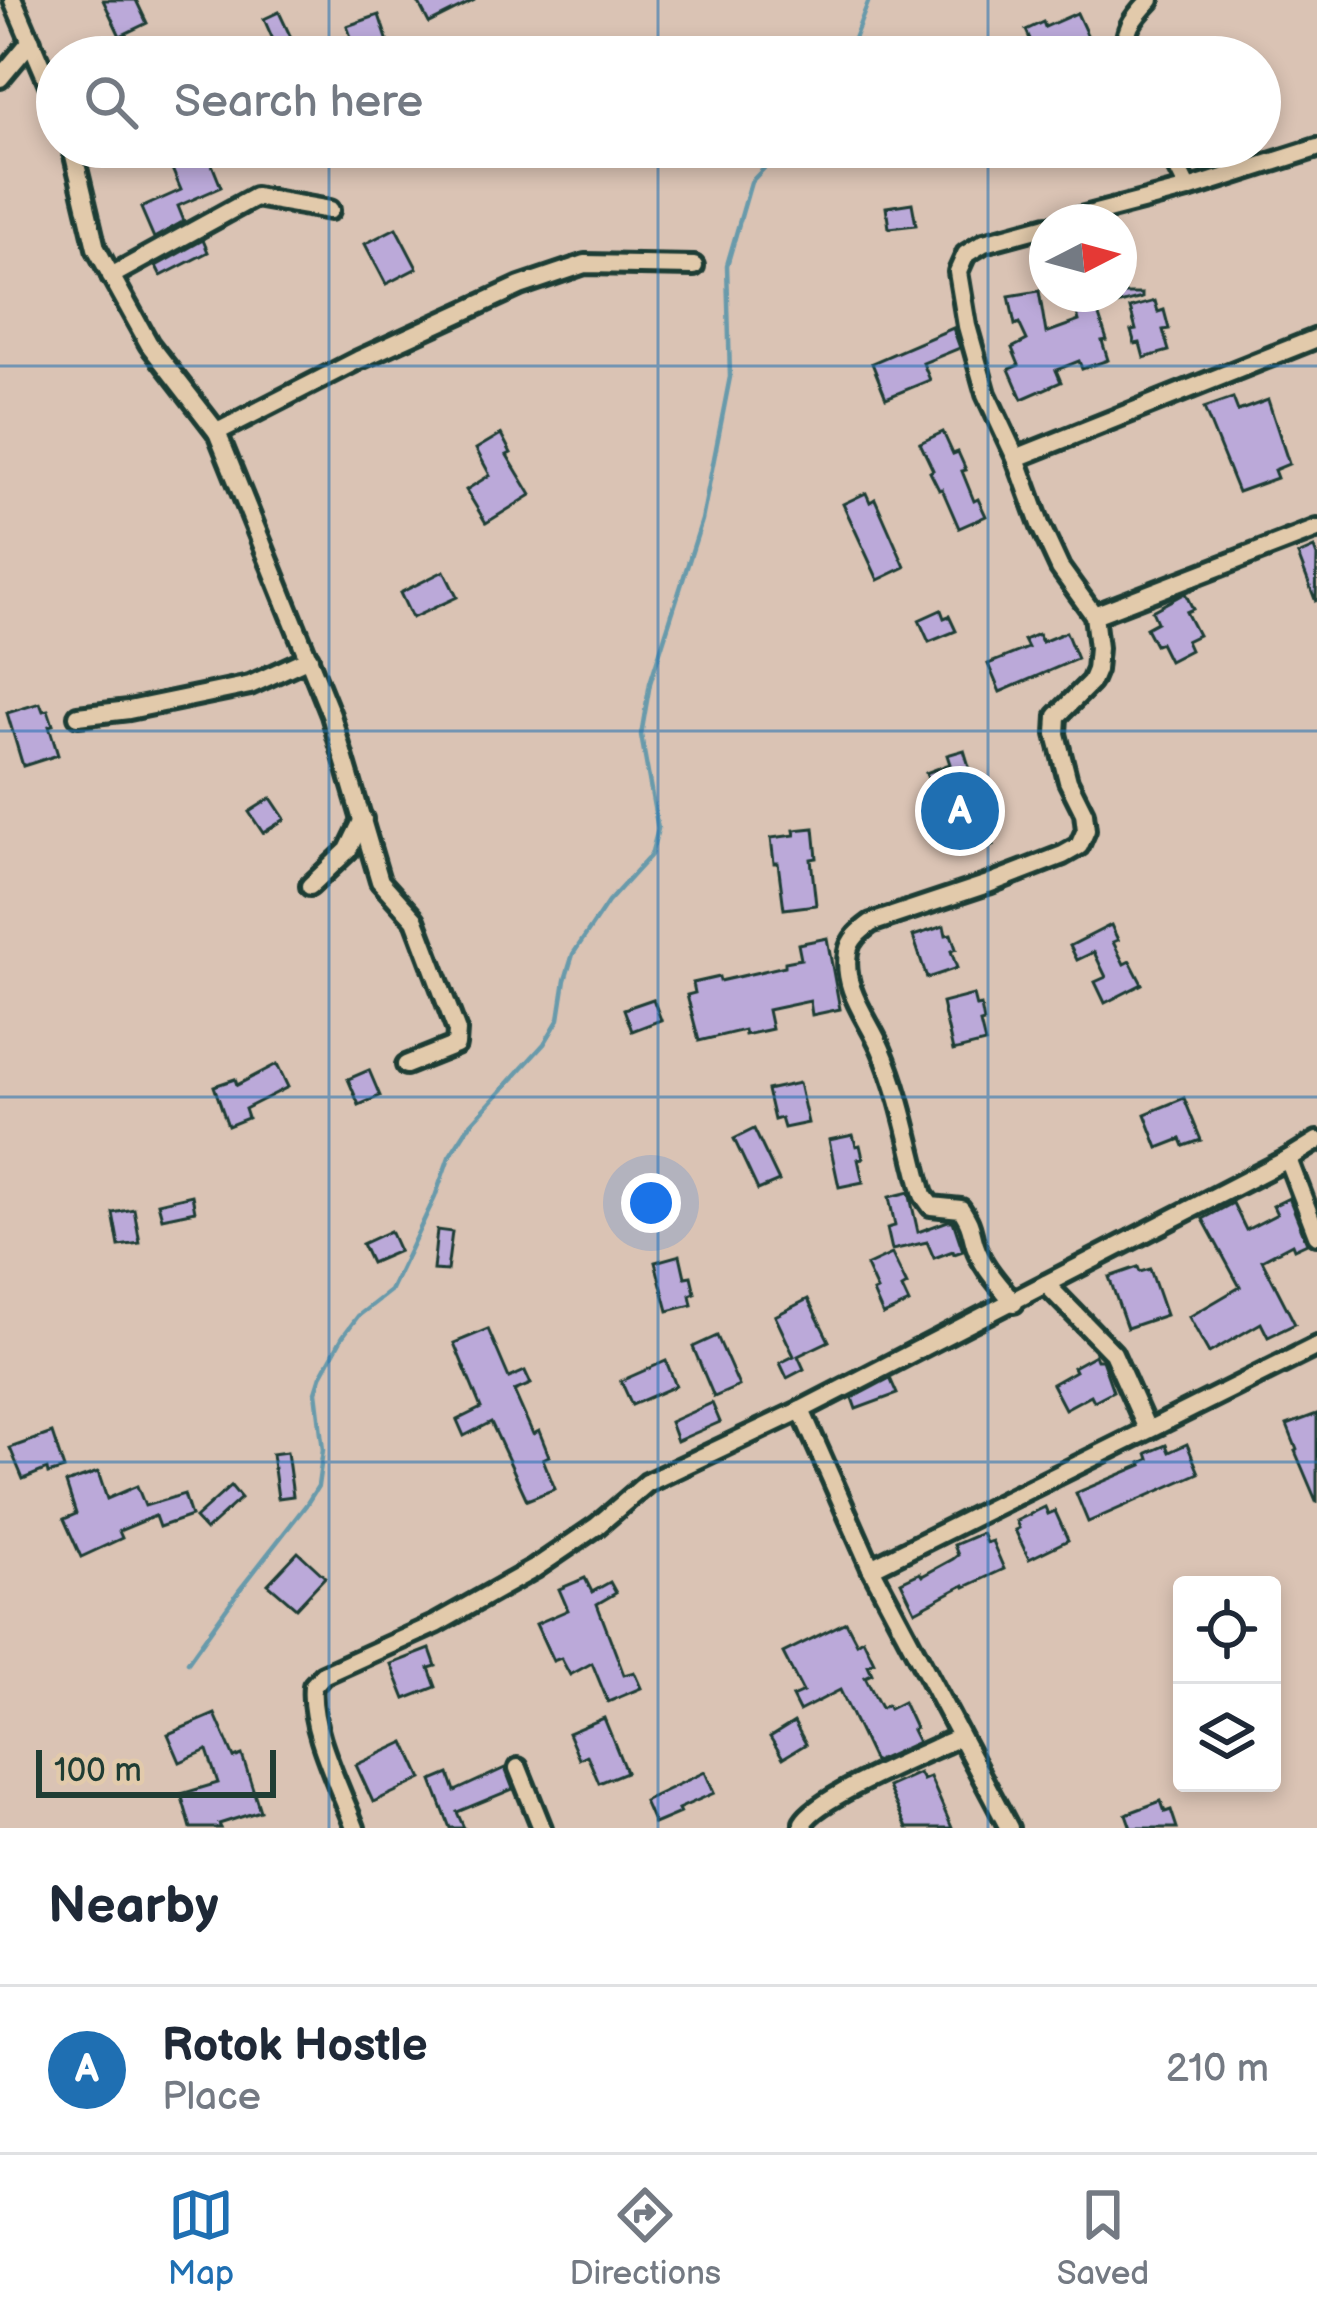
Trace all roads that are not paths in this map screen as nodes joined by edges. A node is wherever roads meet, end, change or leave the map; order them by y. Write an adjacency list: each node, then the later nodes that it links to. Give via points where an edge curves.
1 (13, 0): 4 (street)
2 (1150, 0): 3 (street)
3 (1126, 36)
4 (31, 41): 5 (street); 6 (street)
5 (36, 53)
6 (0, 78)
7 (1317, 148): 8 (street)
8 (1281, 159)
9 (77, 168): 17 (street, via 96,248)
10 (1177, 168): 12 (street)
11 (1254, 168): 12 (street)
12 (1187, 189): 13 (street)
13 (1130, 204)
14 (330, 210): 17 (street, via 255,197)
15 (1029, 231): 20 (street, via 984,243 966,254 958,272 986,394)
16 (694, 266): 19 (street, via 584,264 520,286)
17 (111, 275): 19 (street, via 149,344)
18 (1317, 338): 20 (street)
19 (217, 431): 23 (street)
20 (1016, 458): 22 (street, via 1060,568)
21 (1317, 529): 22 (street)
22 (1094, 615): 32 (street, via 1096,670 1057,716 1068,781 1084,813 1079,846 871,923 848,952 851,988 880,1046 923,1195 931,1206 961,1209 987,1269)
23 (309, 658): 24 (street, via 250,685); 25 (street)
24 (78, 716)
25 (364, 818): 26 (street, via 348,850); 27 (street, via 380,880 415,920 457,1031 456,1045)
26 (310, 886)
27 (406, 1065)
28 (1317, 1141): 29 (street)
29 (1288, 1159): 30 (street); 31 (street)
30 (1317, 1234)
31 (1046, 1284): 32 (street); 35 (street, via 1113,1353)
32 (1014, 1303): 34 (street)
33 (1317, 1346): 35 (street)
34 (801, 1410): 36 (street); 39 (street, via 647,1483 534,1569 323,1675 311,1702)
35 (1147, 1429): 36 (street)
36 (872, 1568): 37 (street)
37 (959, 1737): 41 (street, via 808,1813); 42 (street)
38 (518, 1768): 40 (street)
39 (355, 1828)
40 (542, 1828)
41 (804, 1828)
42 (1010, 1828)

